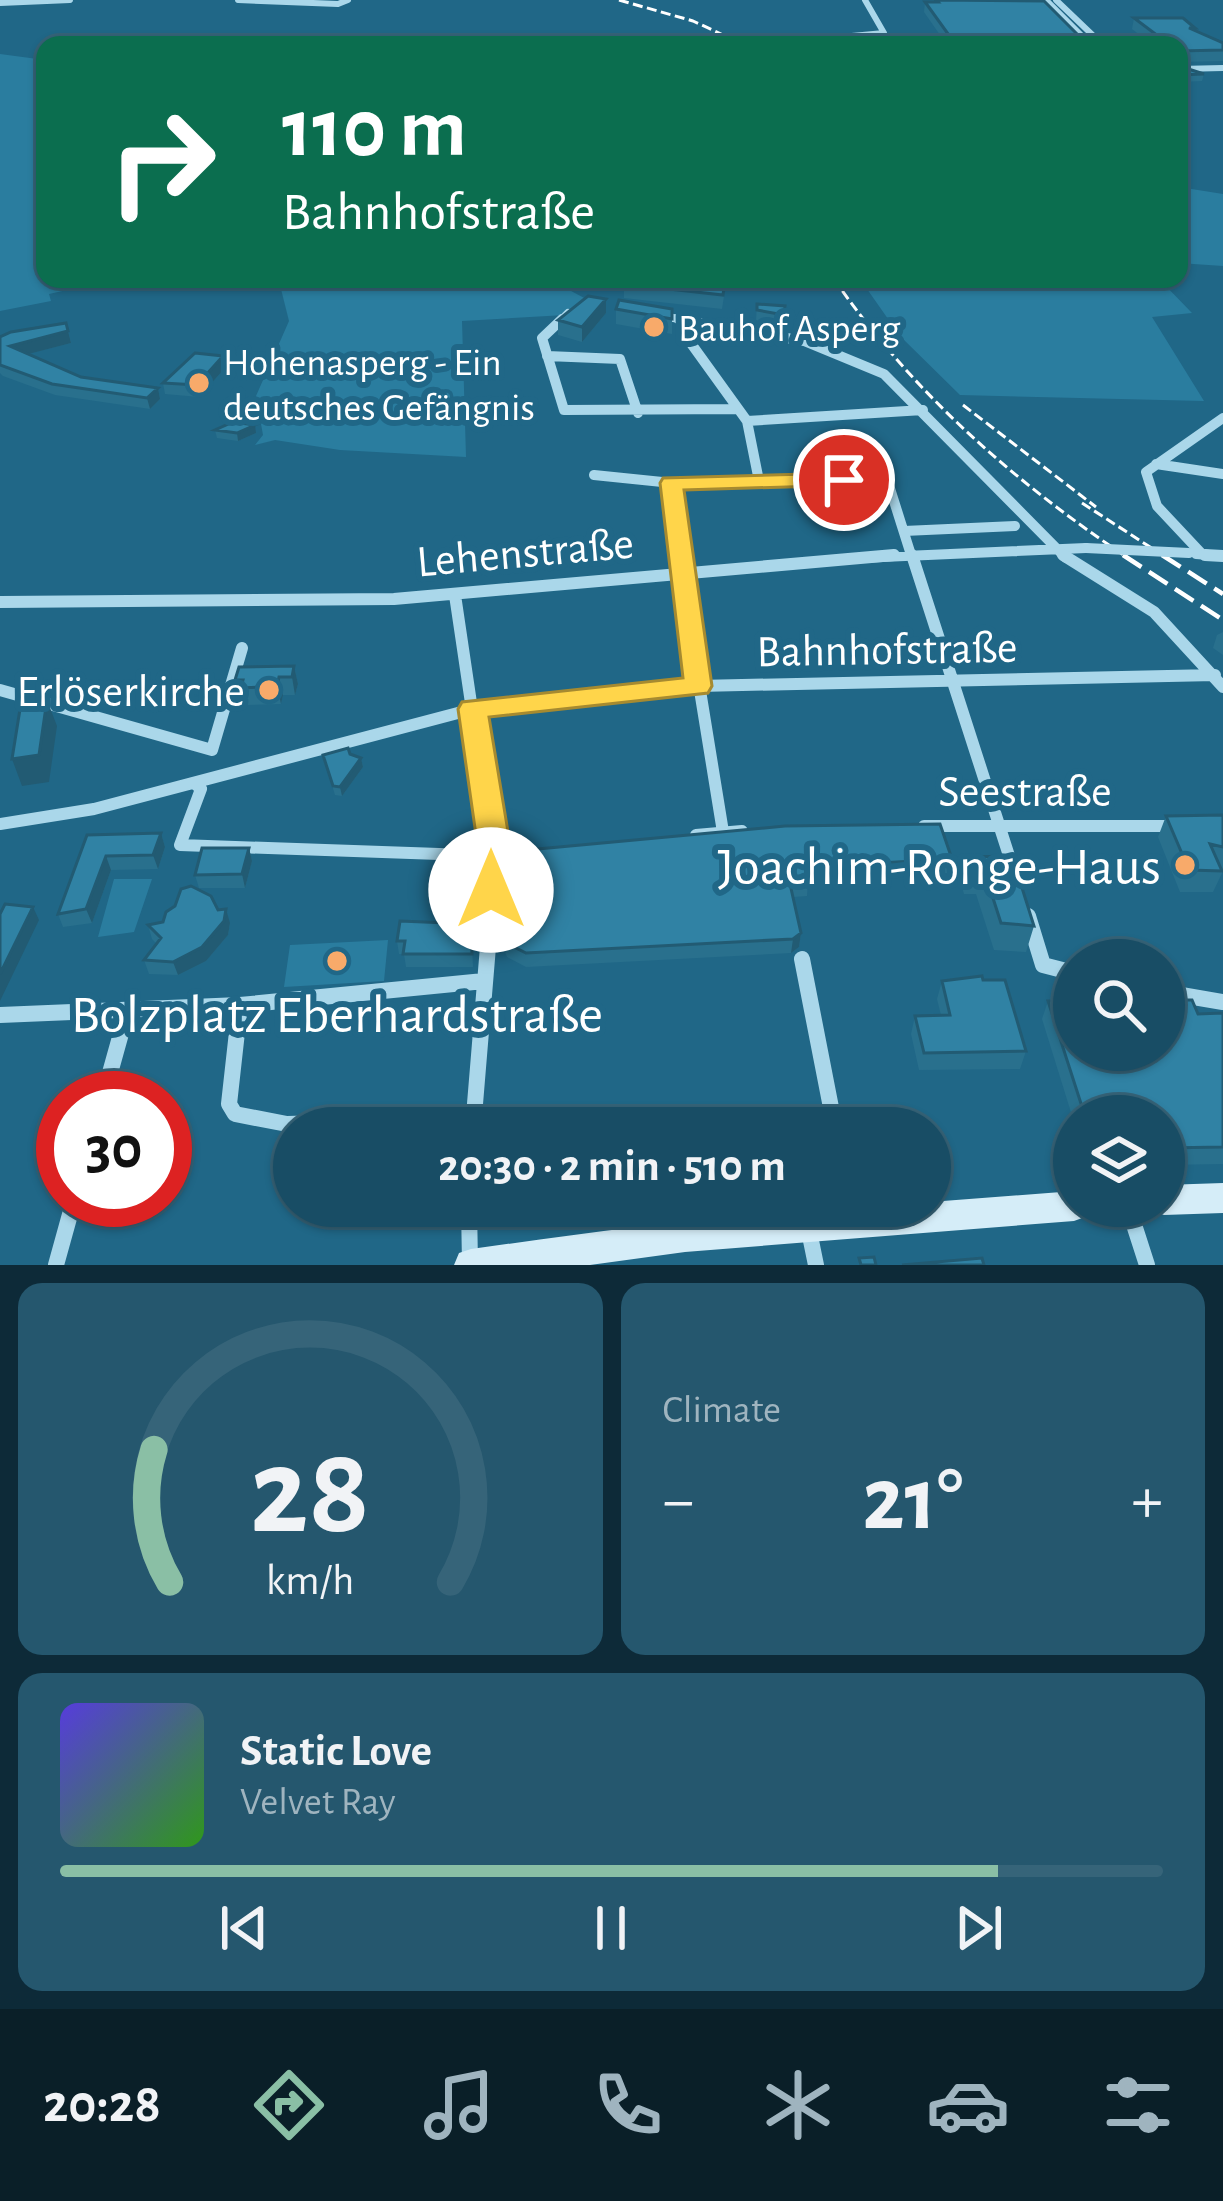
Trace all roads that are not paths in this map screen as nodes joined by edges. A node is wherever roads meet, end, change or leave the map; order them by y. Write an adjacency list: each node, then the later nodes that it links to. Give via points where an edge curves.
1 (70, 0): 7 (street)
2 (238, 0): 3 (street)
3 (348, 0)
4 (866, 0): 10 (street, via 884,33)
5 (1046, 0): 8 (street)
6 (1056, 0): 9 (street)
7 (0, 3)
8 (1071, 26): 9 (street); 11 (street)
9 (1084, 26): 12 (street)
10 (858, 36)
11 (1082, 36)
12 (1094, 36)
13 (1223, 68): 14 (street)
14 (1188, 69)
15 (577, 308): 18 (street, via 543,333)
16 (645, 314): 17 (street)
17 (688, 321): 19 (street, via 690,342); 20 (street, via 860,359)
18 (547, 356): 21 (street, via 620,359); 21 (street, via 564,410)
19 (738, 409): 21 (street); 23 (street)
20 (923, 410): 23 (street); 31 (street)
21 (638, 412)
22 (1222, 419): 24 (street)
23 (747, 421): 27 (street)
24 (1156, 464): 25 (street); 34 (street, via 1147,472 1148,493)
25 (1223, 474)
26 (594, 476): 28 (street)
27 (759, 481): 28 (street); 30 (street, via 887,479)
28 (672, 483): 37 (street)
29 (1015, 526): 30 (street)
30 (904, 531): 33 (street)
31 (1055, 547): 32 (street, Lehenstraße); 33 (street, Lehenstraße); 36 (street)
32 (1080, 548): 34 (street, Lehenstraße, bridge); 36 (street)
33 (913, 554): 37 (street, Lehenstraße); 42 (street)
34 (1196, 554): 35 (street, Lehenstraße)
35 (1223, 556)
36 (1086, 571): 41 (street, via 1154,612)
37 (680, 573): 38 (street, Lehenstraße); 43 (street)
38 (455, 595): 39 (street, Lehenstraße); 45 (street)
39 (0, 602)
40 (242, 648): 46 (street)
41 (1219, 681): 42 (street, Bahnhofstraße)
42 (956, 682): 43 (street, Bahnhofstraße); 51 (street)
43 (698, 686): 45 (street, Bahnhofstraße); 54 (street)
44 (0, 690): 46 (street)
45 (473, 709): 47 (street, Bahnhofstraße); 57 (street)
46 (212, 750): 47 (street)
47 (220, 775): 48 (street, Bahnhofstraße)
48 (194, 782): 49 (street, Bahnhofstraße); 57 (street, via 201,789 180,845)
49 (0, 824)
50 (905, 826): 51 (street, Seestraße)
51 (1000, 826): 52 (street, Seestraße); 58 (street)
52 (1198, 826)
53 (766, 830): 54 (street)
54 (723, 832): 55 (street)
55 (678, 837)
56 (542, 851): 57 (street)
57 (496, 856): 62 (street)
58 (1018, 886)
59 (1025, 905): 61 (street, via 1043,965)
60 (802, 958): 70 (street)
61 (1053, 968)
62 (484, 981): 65 (street); 69 (street)
63 (1185, 996): 64 (street)
64 (1223, 1002)
65 (240, 1005): 66 (street); 71 (street, via 229,1104 235,1114)
66 (127, 1012): 67 (street); 68 (street)
67 (0, 1015)
68 (111, 1071)
69 (474, 1107)
70 (831, 1107)
71 (273, 1121)
72 (1223, 1198): 73 (main road)
73 (1185, 1199)
74 (1053, 1207): 75 (main road)
75 (951, 1211)
76 (67, 1227): 81 (street)
77 (469, 1227): 82 (street)
78 (811, 1227): 80 (main road)
79 (1135, 1227): 84 (street)
80 (808, 1228): 82 (main road); 83 (street)
81 (56, 1265)
82 (470, 1265)
83 (816, 1265)
84 (1147, 1265)

